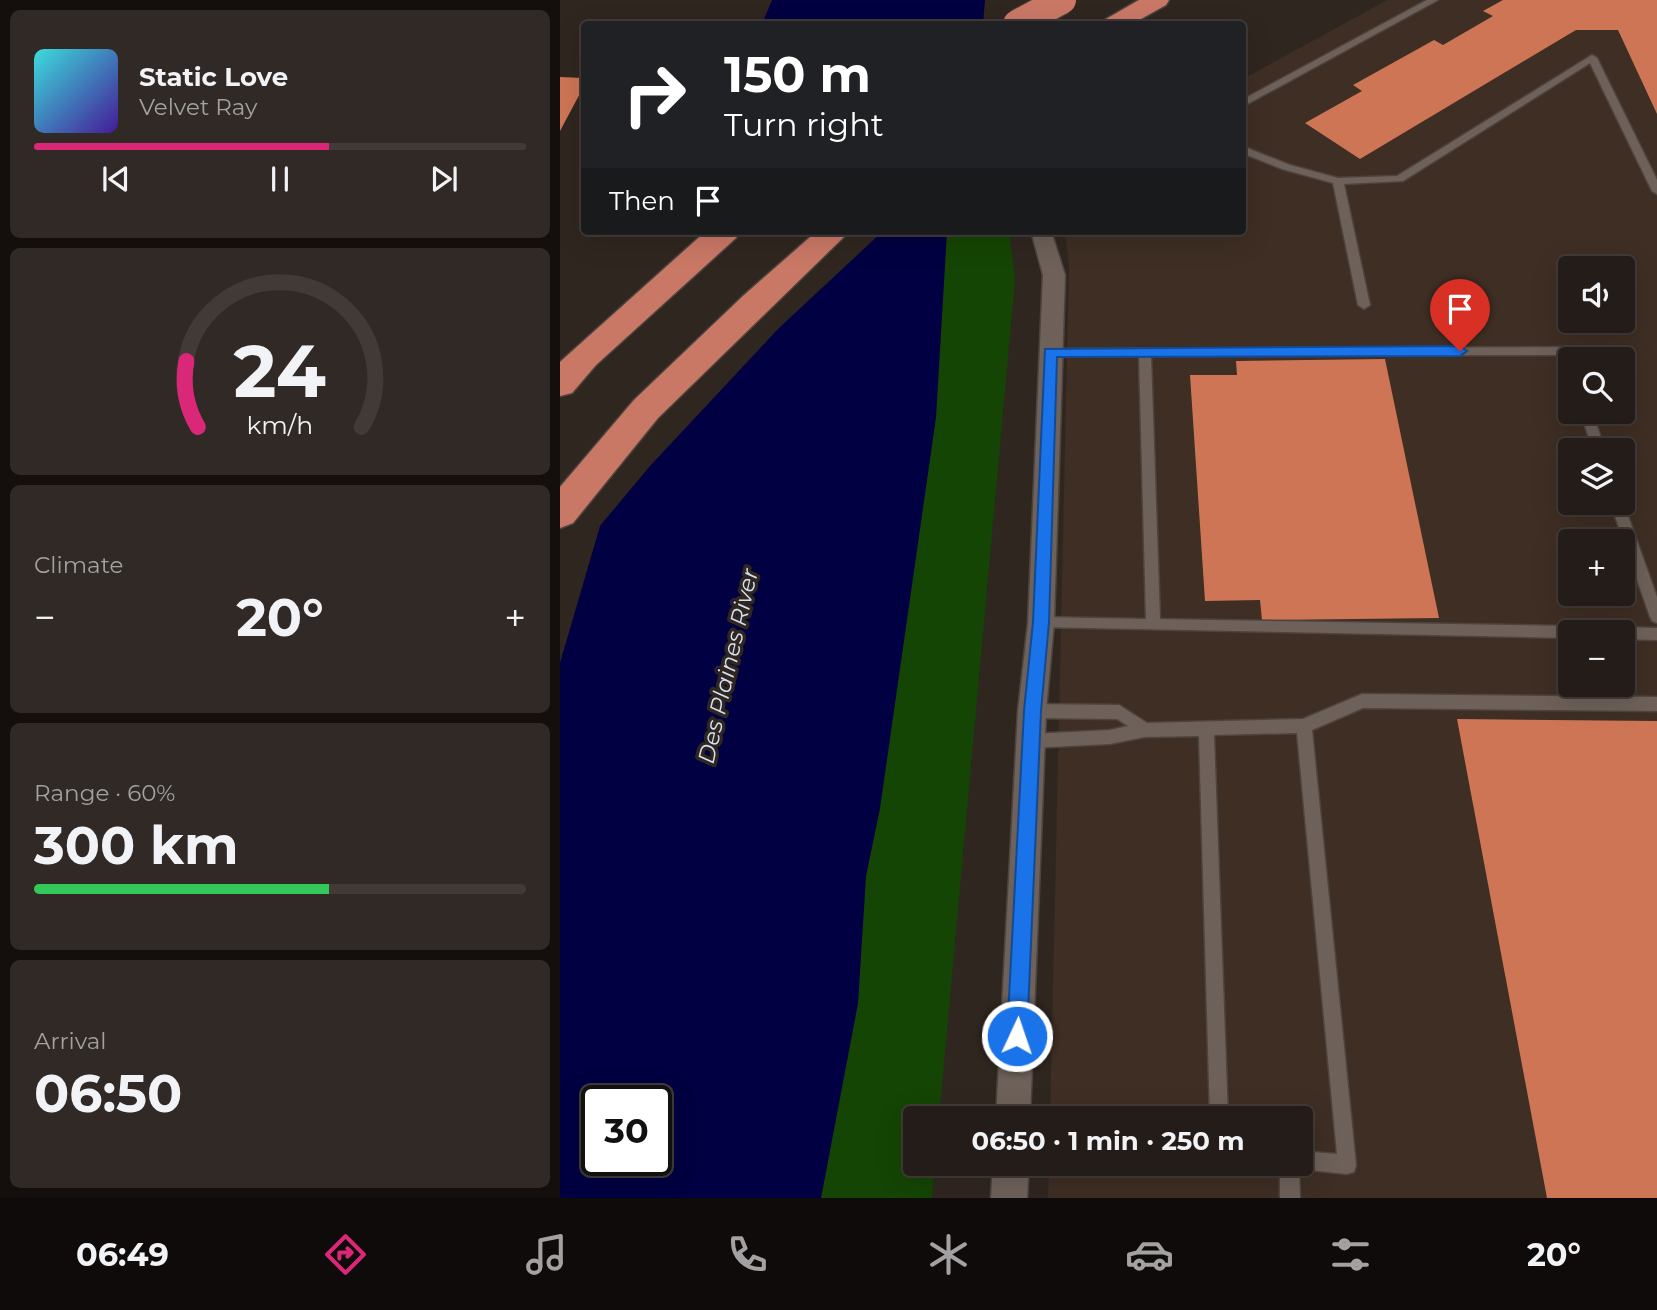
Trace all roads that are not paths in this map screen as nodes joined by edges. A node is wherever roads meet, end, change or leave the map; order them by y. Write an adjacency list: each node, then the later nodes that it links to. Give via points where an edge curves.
1 (1027, 0): 6 (street)
2 (1062, 0): 5 (highway, bridge)
3 (1434, 0): 8 (lane)
4 (1154, 1): 7 (highway)
5 (1023, 21)
6 (1024, 21)
7 (1120, 21)
8 (1246, 102)
9 (1246, 151): 10 (lane)
10 (1338, 181): 11 (lane, via 1399,179 1592,58); 15 (lane)
11 (1657, 191)
12 (721, 235): 19 (highway)
13 (831, 235): 20 (highway, via 646,409)
14 (1042, 235): 17 (street, via 1054,275)
15 (1364, 305)
16 (1558, 351): 18 (lane)
17 (1050, 352): 18 (lane); 23 (street)
18 (1145, 352): 24 (lane)
19 (560, 384)
20 (560, 513)
21 (1622, 515): 22 (lane)
22 (1657, 617)
23 (1041, 622): 24 (lane); 29 (street)
24 (1153, 625): 25 (lane)
25 (1558, 632)
26 (1635, 634): 27 (lane)
27 (1657, 634)
28 (1657, 704): 30 (lane, via 1362,701)
29 (1032, 711): 32 (lane, via 1119,712); 33 (street)
30 (1304, 726): 31 (lane); 36 (lane, via 1347,1166)
31 (1206, 729): 32 (lane); 35 (lane)
32 (1145, 730): 33 (lane, via 1110,737)
33 (1031, 741): 34 (street)
34 (1014, 1106)
35 (1219, 1106)
36 (1313, 1162)
37 (1010, 1176): 39 (street)
38 (1289, 1176): 40 (lane)
39 (1009, 1198)
40 (1290, 1198)

